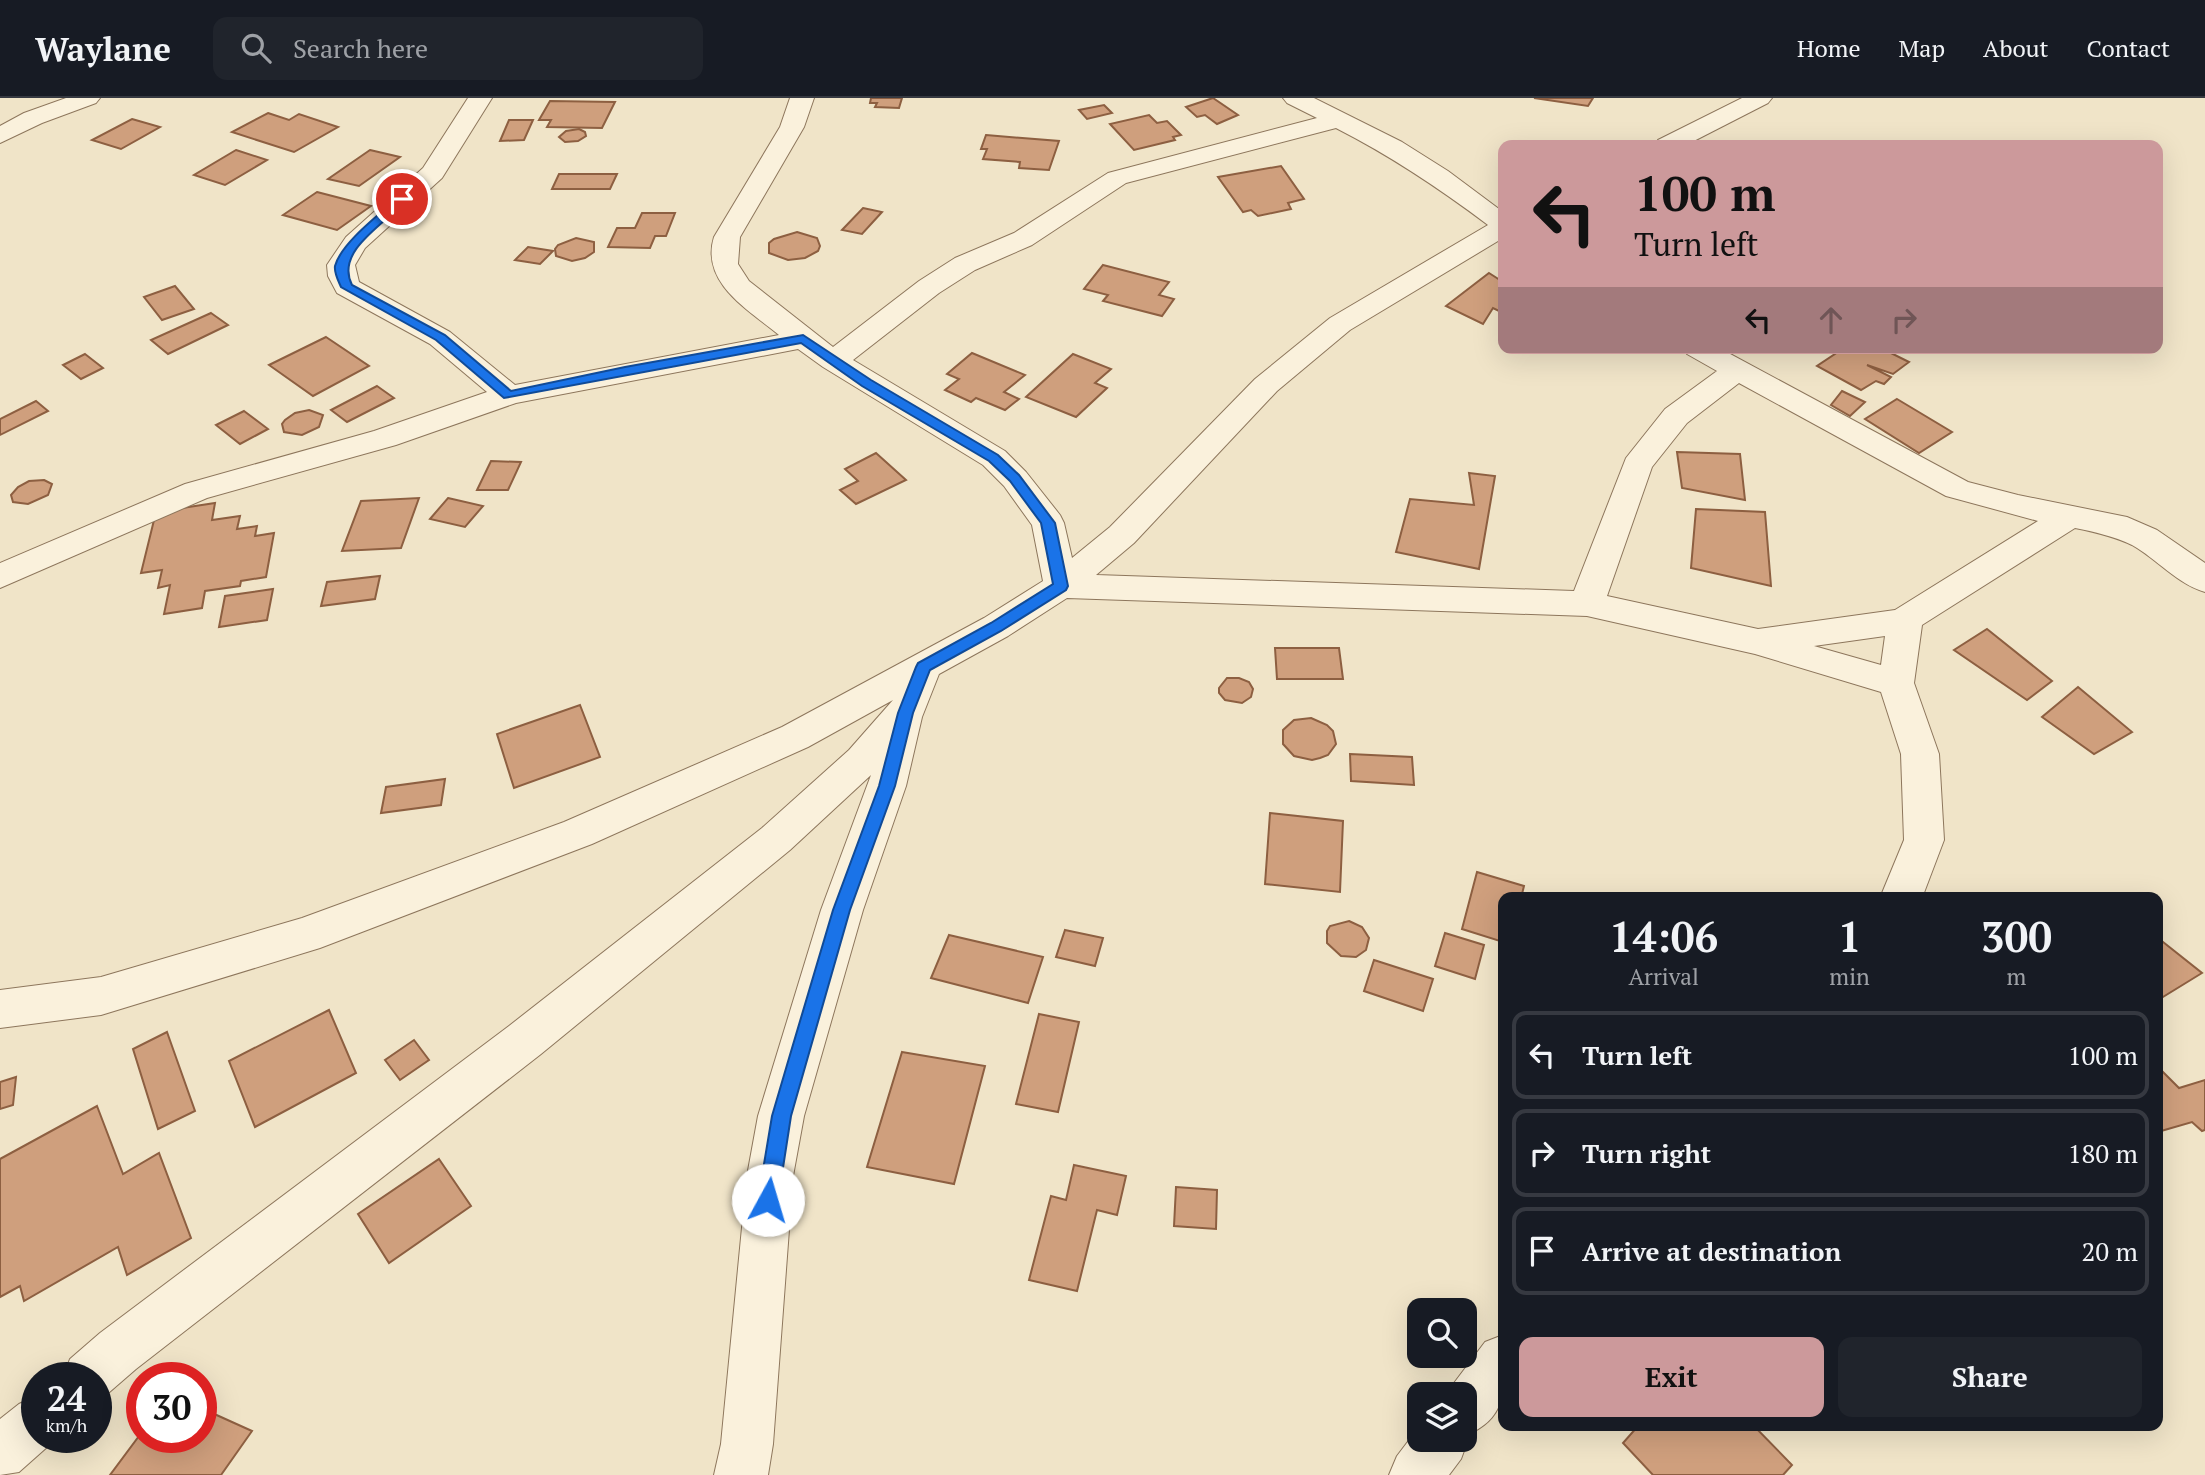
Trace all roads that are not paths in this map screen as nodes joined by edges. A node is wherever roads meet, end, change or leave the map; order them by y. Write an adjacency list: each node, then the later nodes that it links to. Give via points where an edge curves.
1 (88, 98): 6 (street)
2 (480, 98): 17 (street, via 433,173 355,243 341,265 342,276 347,287 440,338)
3 (802, 98): 13 (street, via 792,127 723,249 728,273 735,282)
4 (1295, 98): 7 (street)
5 (1760, 98): 10 (street)
6 (33, 118): 8 (street); 9 (street)
7 (1338, 120): 11 (street, via 1439,176); 15 (street, via 1117,178 1023,239 938,281)
8 (0, 122)
9 (0, 136)
10 (1677, 140)
11 (1498, 221)
12 (1498, 228): 21 (street, via 1340,324 1266,385 1122,535)
13 (803, 339): 15 (street); 17 (street)
14 (1708, 354): 16 (street)
15 (832, 361): 21 (street, via 994,458 1048,523)
16 (1737, 370): 18 (street, via 1957,489); 22 (street, via 1676,416 1637,466)
17 (509, 396): 19 (street, via 385,438 196,491)
18 (2070, 516): 20 (street, via 2115,525 2145,538); 23 (street)
19 (0, 576)
20 (2205, 579)
21 (1060, 586): 22 (street); 25 (street)
22 (1587, 604): 24 (street)
23 (1905, 621): 24 (street); 26 (street)
24 (1755, 641): 26 (street)
25 (923, 667): 27 (street); 29 (street, via 795,737 579,833 318,930 101,996)
26 (1896, 683): 28 (street, via 1920,754 1924,840)
27 (905, 713): 30 (street, via 862,760 776,839 525,1040); 36 (street, via 887,786 842,910 781,1116 770,1176)
28 (1904, 892)
29 (0, 1009)
30 (106, 1362)
31 (1498, 1367): 32 (street)
32 (1477, 1394)
33 (21, 1435): 35 (street)
34 (1433, 1452): 37 (street)
35 (0, 1453)
36 (741, 1475)
37 (1416, 1475)

